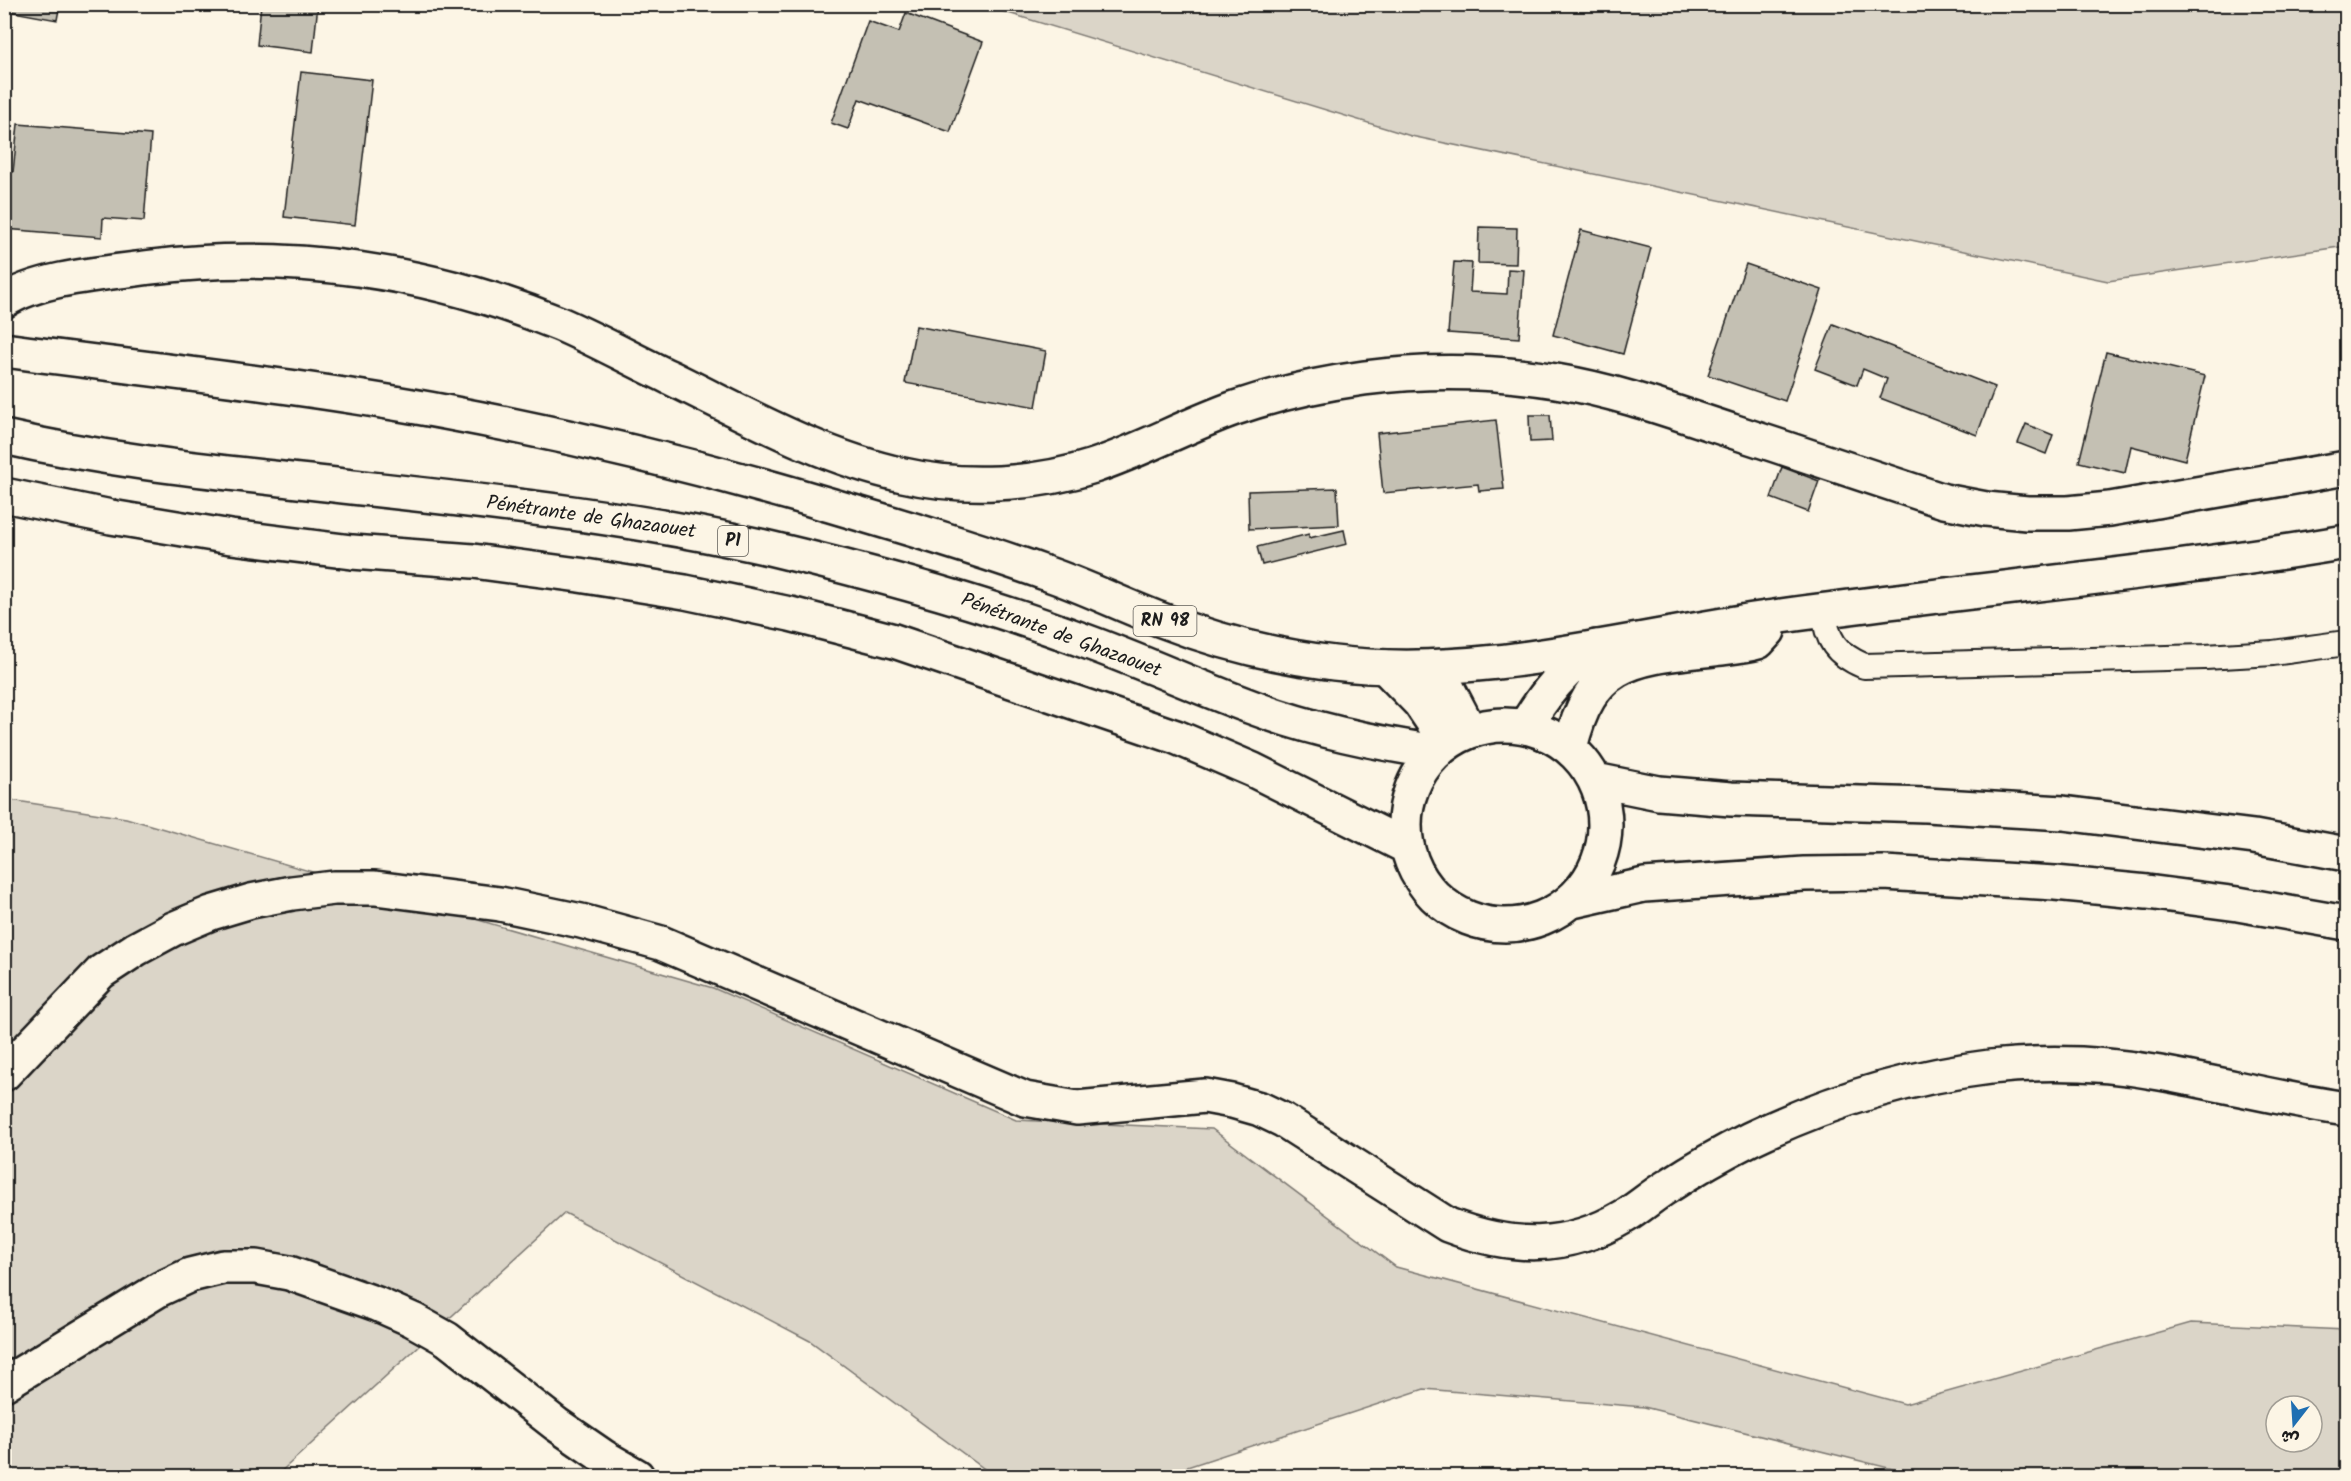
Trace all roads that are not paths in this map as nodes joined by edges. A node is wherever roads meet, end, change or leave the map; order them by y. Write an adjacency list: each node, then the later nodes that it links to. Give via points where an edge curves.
1 (4, 301): 4 (main road, via 33,287 187,263 263,261 339,266 415,278 488,298 560,325 816,448 872,468 958,483 1050,477 1093,466 1236,408 1288,393 1361,378 1426,373 1491,374 1619,394 1944,501 1986,509 2027,513 2110,509)
2 (4, 350): 11 (main road, RN 98, via 330,393 565,436 796,495 983,552 1178,626 1245,647 1326,662)
3 (4, 437): 14 (main road, Pénétrante de Ghazaouet / P1, via 137,463 538,508 741,542 963,599 1084,640 1317,729 1377,743)
4 (2346, 468)
5 (4, 495): 17 (main road, via 231,537 473,561 685,592 894,640 1176,737 1253,770)
6 (2346, 542): 7 (main road, RN 98, via 2236,561)
7 (1824, 610): 8 (main road, RN 98); 9 (lane, via 1825,625 1838,651 1864,666 2205,657)
8 (1768, 618): 10 (main road, RN 98); 15 (main road, via 1768,631 1758,642 1660,655 1620,668 1590,694)
9 (2346, 643)
10 (1596, 647): 12 (main road, RN 98); 13 (main road, via 1555,682)
11 (1385, 667): 12 (main road, RN 98); 14 (main road)
12 (1431, 667): 14 (main road, via 1447,687)
13 (1525, 727): 14 (main road, via 1497,725); 15 (main road)
14 (1452, 742): 17 (main road, via 1420,771 1409,796 1405,821)
15 (1570, 748): 16 (main road)
16 (1595, 780): 18 (main road, via 1659,793 1731,799 2063,813 2254,837); 19 (main road, via 1605,811 1604,844 1594,875)
17 (1407, 847): 19 (main road, via 1420,880 1444,906 1474,922 1509,926 1544,919)
18 (2346, 854)
19 (1573, 901): 20 (main road, via 1644,885 1884,873 2147,892)
20 (2346, 922)
21 (4, 1074): 22 (main road, via 101,972 172,929 251,901 334,888 375,888 500,904 581,921 661,944 1025,1100 1077,1108 1204,1096 1260,1109 1448,1225 1508,1243 1539,1244 1600,1230 1708,1161 1809,1114 1868,1093 1990,1067 2104,1066 2161,1073)
22 (2346, 1109)
23 (4, 1384): 24 (main road, via 160,1289 190,1275 223,1267 256,1267 289,1273 413,1320 447,1339 565,1430)
24 (638, 1476)

